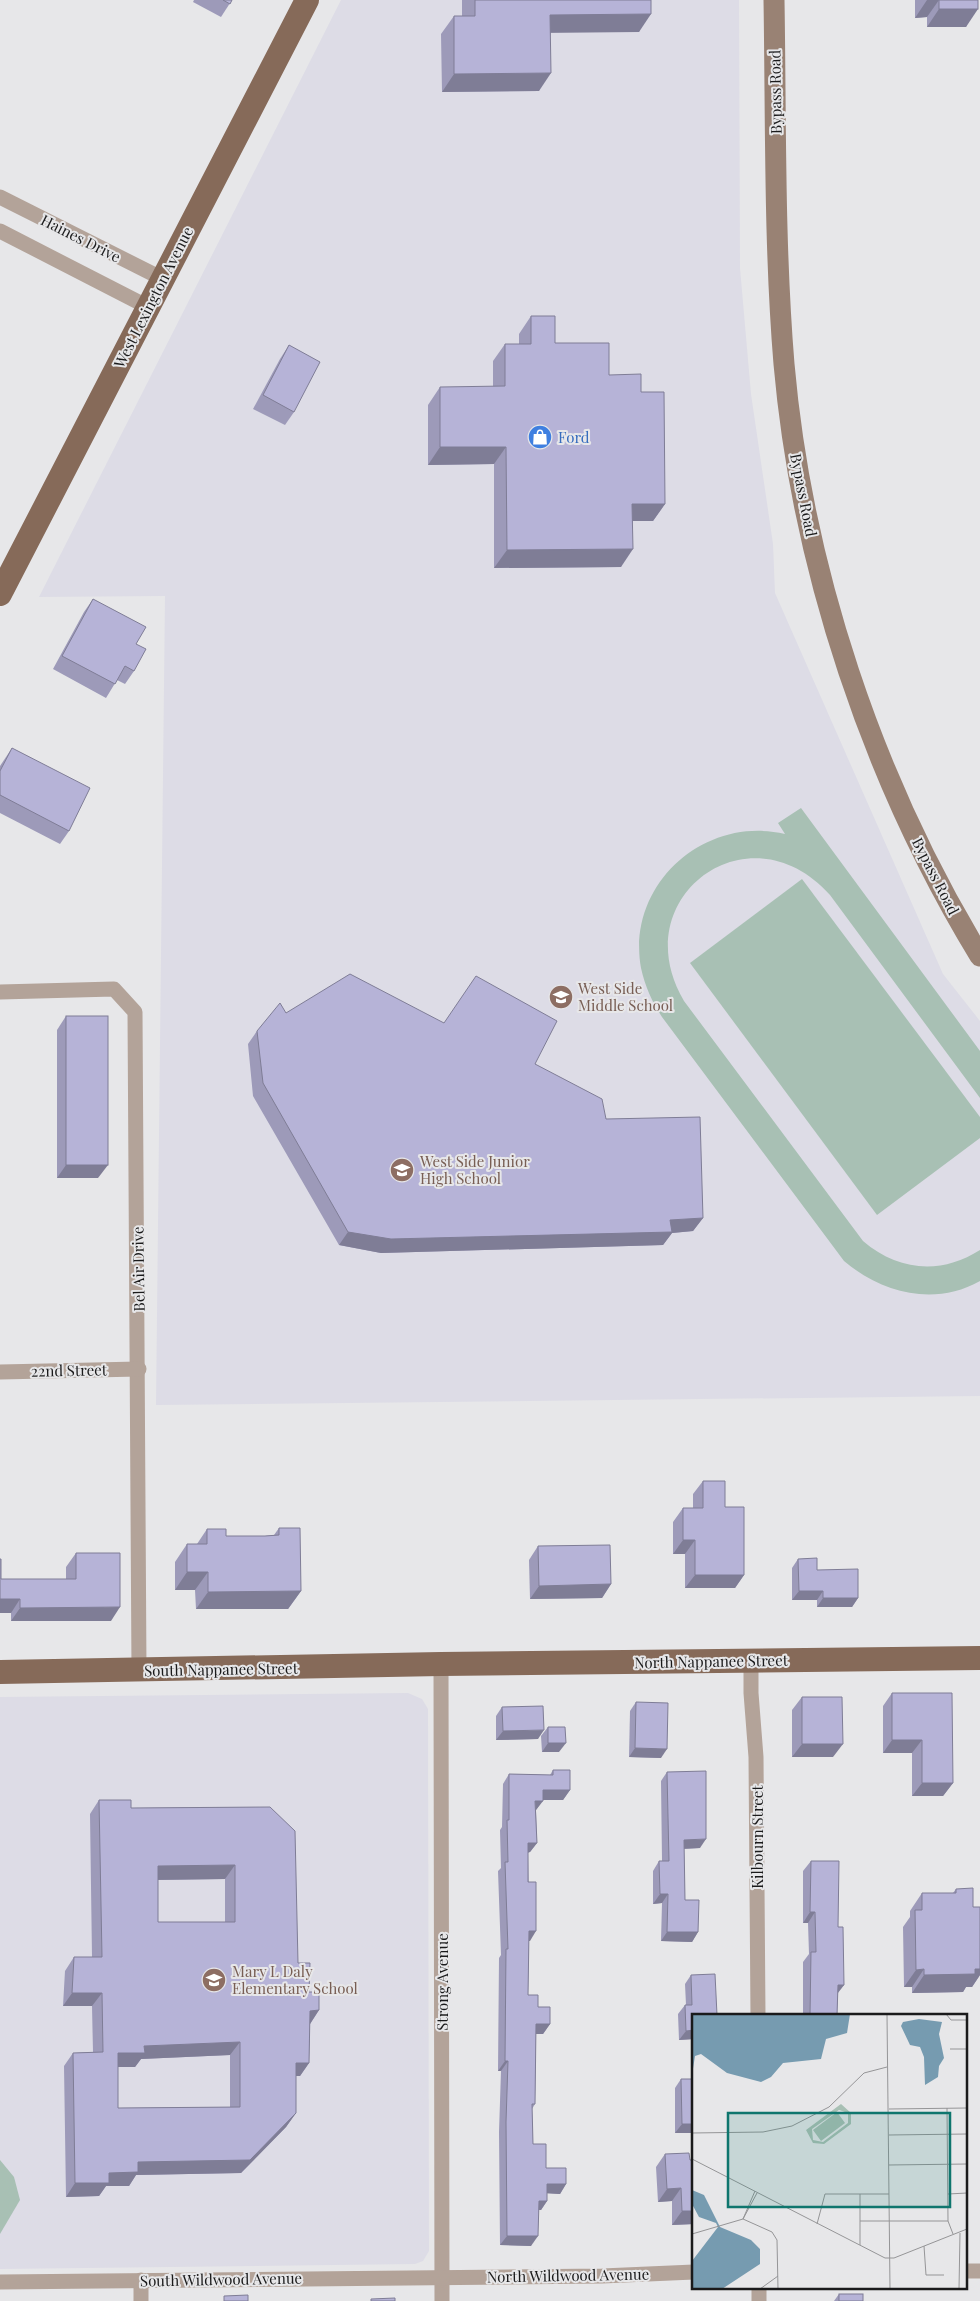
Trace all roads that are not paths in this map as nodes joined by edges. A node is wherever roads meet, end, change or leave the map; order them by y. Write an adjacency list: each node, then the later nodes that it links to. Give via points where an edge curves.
1 (308, 0): 5 (main road, West Lexington Avenue)
2 (774, 0): 8 (main road, Bypass Road, via 782,329 792,428 814,549 867,725 908,822 952,910)
3 (0, 197): 5 (street, Haines Drive)
4 (0, 231): 6 (street, Haines Drive)
5 (162, 279): 6 (main road, West Lexington Avenue)
6 (148, 307): 7 (main road, West Lexington Avenue)
7 (0, 594)
8 (980, 956)
9 (0, 992): 10 (street, Bel Air Drive, via 114,989 135,1012)
10 (139, 1369): 11 (street, 22nd Street); 15 (street, Bel Air Drive)
11 (0, 1372)
12 (980, 1658): 13 (main road, North Nappanee Street)
13 (751, 1660): 14 (main road, North Nappanee Street); 17 (street, Kilbourn Street, via 756,1757)
14 (442, 1664): 15 (main road, South Nappanee Street); 19 (street, Strong Avenue)
15 (139, 1671): 16 (main road, South Nappanee Street)
16 (0, 1672)
17 (758, 2014)
18 (692, 2272): 19 (street, North Wildwood Avenue, via 602,2276)
19 (442, 2276): 20 (street, South Wildwood Avenue); 24 (street, Strong Avenue)
20 (141, 2280): 21 (street, South Wildwood Avenue); 23 (street)
21 (0, 2282)
22 (759, 2288): 25 (street)
23 (141, 2301)
24 (442, 2301)
25 (759, 2301)

